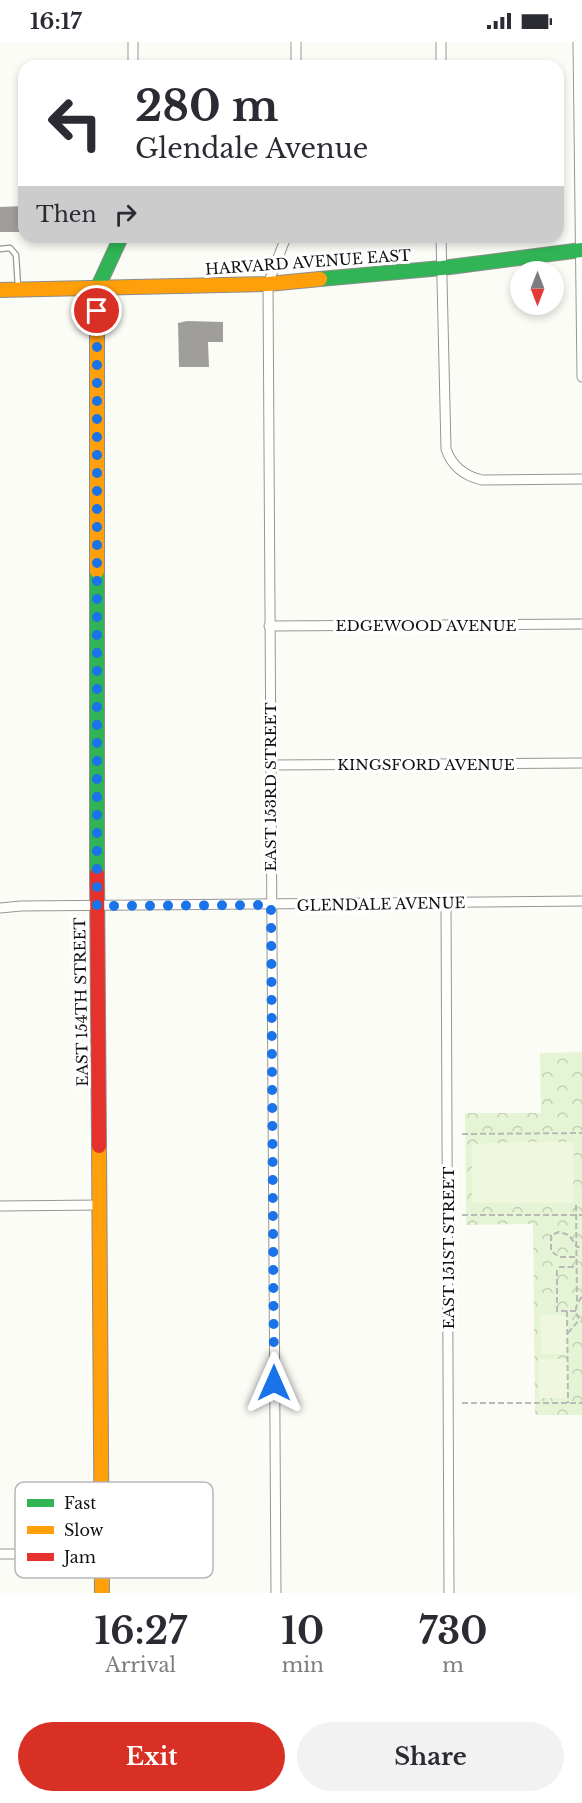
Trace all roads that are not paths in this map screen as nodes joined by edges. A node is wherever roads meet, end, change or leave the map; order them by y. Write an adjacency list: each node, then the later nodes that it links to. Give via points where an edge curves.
1 (133, 42): 5 (street)
2 (296, 42): 6 (street)
3 (441, 42): 7 (street)
4 (578, 42): 12 (street)
5 (133, 60)
6 (296, 60)
7 (441, 60)
8 (119, 243): 15 (street, EAST 154TH STREET)
9 (284, 243): 14 (street, EAST 153RD STREET)
10 (441, 243): 13 (street)
11 (0, 249): 17 (lane, via 10,248 16,255)
12 (581, 250): 13 (street, HARVARD AVENUE EAST); 18 (street)
13 (442, 268): 14 (street, HARVARD AVENUE EAST); 19 (street, via 446,450 450,460 470,477 482,480)
14 (268, 284): 15 (street, HARVARD AVENUE EAST); 21 (street, EAST 153RD STREET)
15 (97, 289): 17 (street, HARVARD AVENUE EAST); 27 (street, EAST 154TH STREET)
16 (0, 290): 17 (street, HARVARD AVENUE EAST)
17 (19, 290)
18 (582, 377)
19 (582, 479)
20 (582, 624): 21 (street, EDGEWOOD AVENUE)
21 (269, 626): 23 (street, EAST 153RD STREET)
22 (582, 764): 23 (street, KINGSFORD AVENUE)
23 (271, 765): 26 (street, EAST 153RD STREET)
24 (582, 901): 25 (street, GLENDALE AVENUE)
25 (446, 903): 26 (street, GLENDALE AVENUE); 33 (street, EAST 151ST STREET)
26 (271, 905): 27 (street, GLENDALE AVENUE); 32 (street, EAST 153RD STREET)
27 (97, 906): 28 (street, GLENDALE AVENUE); 29 (street, EAST 154TH STREET)
28 (0, 908)
29 (100, 1205): 30 (street); 31 (street, EAST 154TH STREET)
30 (0, 1206)
31 (102, 1482)
32 (276, 1593)
33 (449, 1593)

